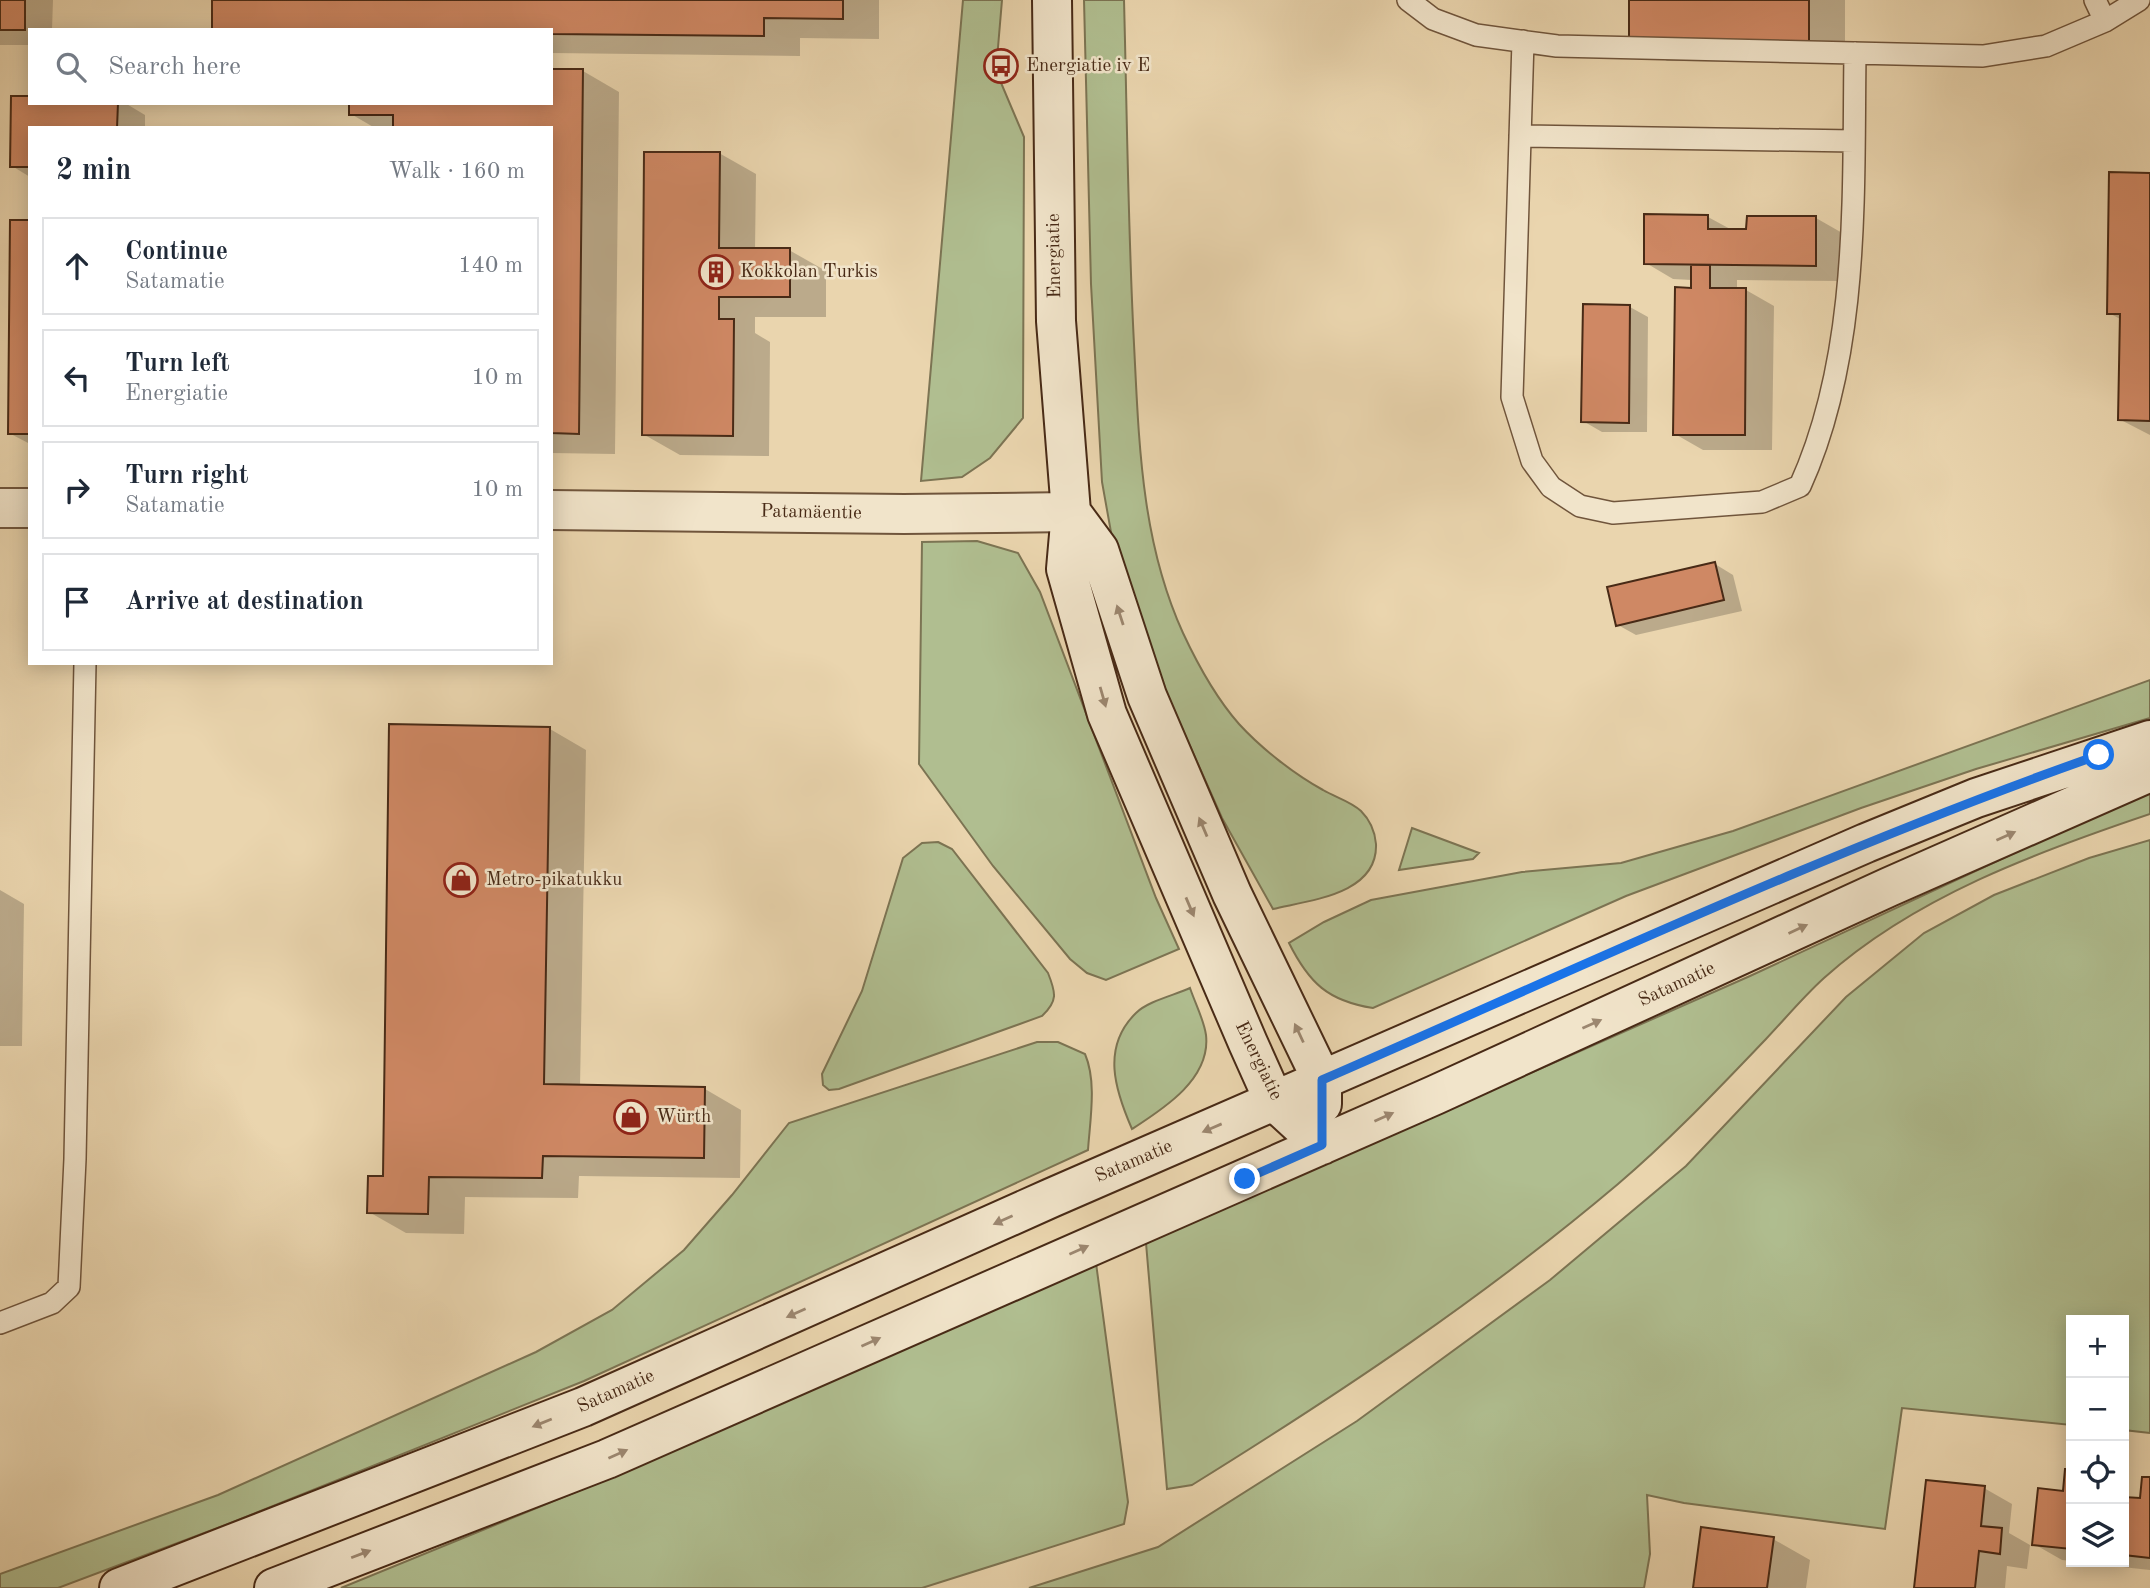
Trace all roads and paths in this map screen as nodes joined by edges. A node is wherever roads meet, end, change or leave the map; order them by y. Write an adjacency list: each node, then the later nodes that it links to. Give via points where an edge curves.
1 (1052, 0): 13 (main road, Energiatie, via 1056,321)
2 (1408, 0): 6 (lane, via 1433,19 1476,35)
3 (2095, 0): 5 (lane)
4 (2139, 0): 5 (lane)
5 (2105, 21): 7 (lane, via 2046,46 1983,56)
6 (1523, 41): 7 (lane, via 1557,46); 8 (lane)
7 (1855, 53): 9 (lane)
8 (1520, 136): 9 (lane); 9 (lane, via 1512,397 1532,461 1551,487 1580,506 1612,513 1762,502 1800,486 1811,463 1842,338 1852,261)
9 (1854, 141)
10 (0, 508): 11 (main road)
11 (28, 508)
12 (553, 510): 13 (main road, Patamäentie)
13 (1071, 512): 17 (main road, one-way to 13, via 1232,894 1147,696 1099,550); 18 (main road, Energiatie, one-way to 18, via 1066,569 1108,714)
14 (85, 665): 20 (lane, via 69,1287 52,1303)
15 (2150, 740): 17 (main road, Satamatie, via 1976,798 1866,843)
16 (2150, 772): 19 (main road, Satamatie, one-way to 16)
17 (1322, 1080): 18 (main road, Satamatie); 19 (main road)
18 (1275, 1101): 19 (main road, Energiatie); 21 (main road, Satamatie, one-way to 21, via 583,1407)
19 (1322, 1145): 22 (main road, Satamatie, one-way to 19, via 607,1459)
20 (0, 1324)
21 (119, 1588)
22 (274, 1588)

